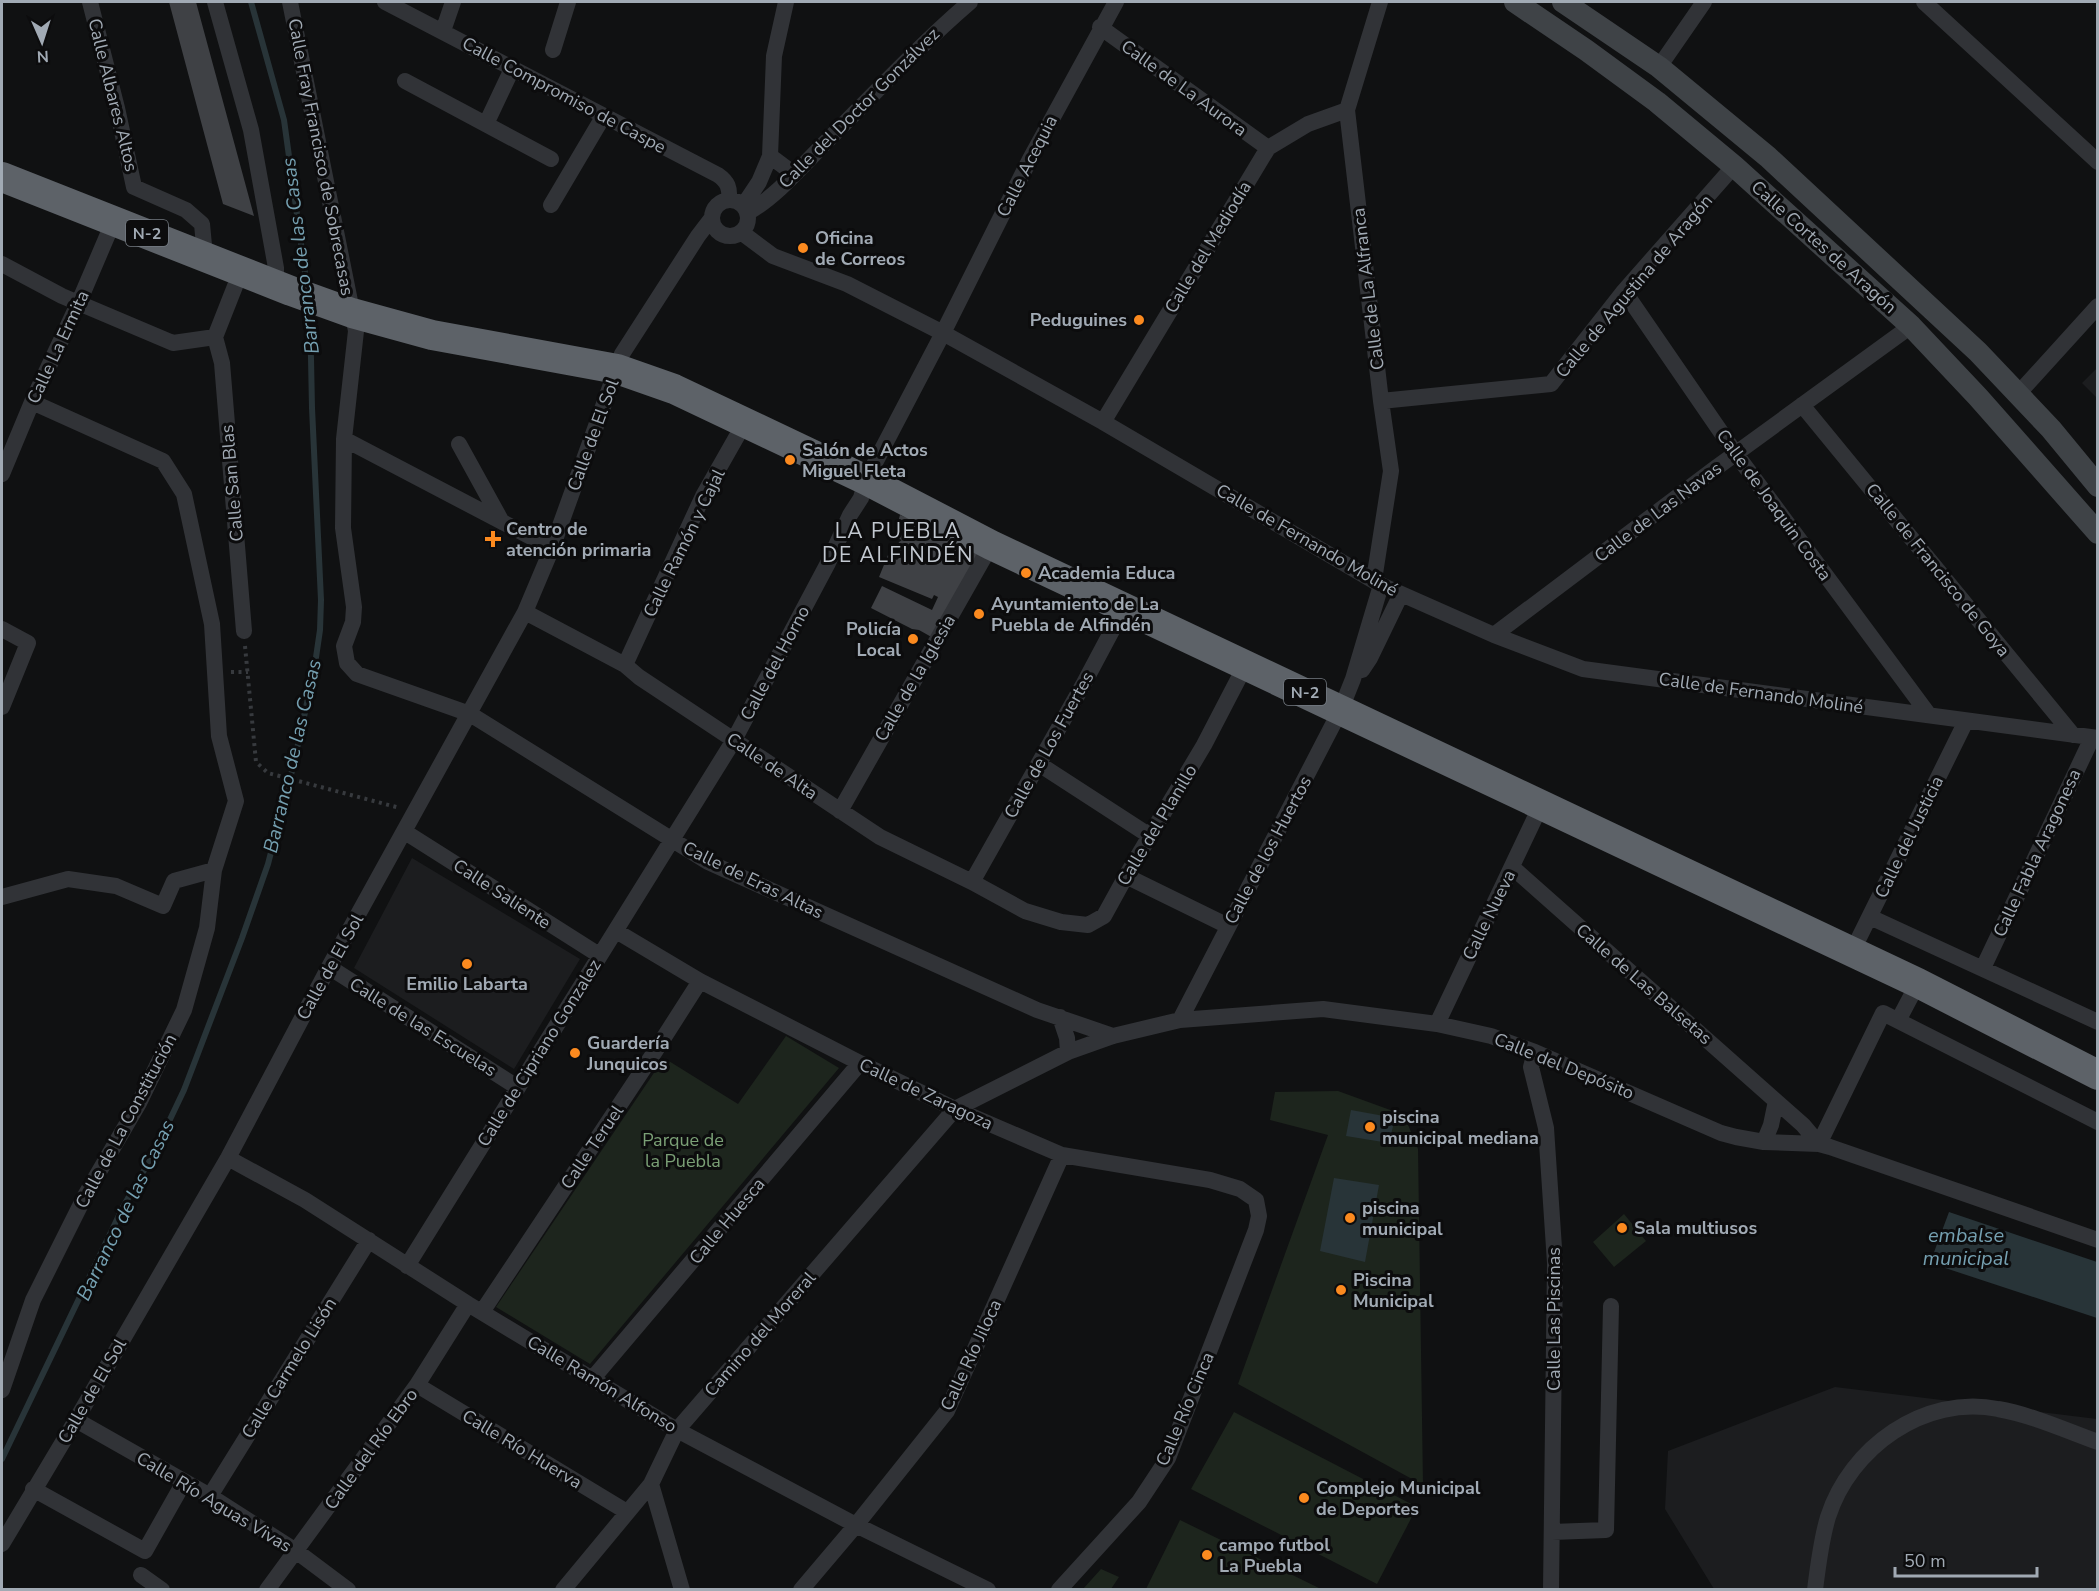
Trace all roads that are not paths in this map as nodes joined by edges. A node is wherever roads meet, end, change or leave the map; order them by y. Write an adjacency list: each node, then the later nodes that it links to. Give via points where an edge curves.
1 (90, 2): 36 (street, Calle Albares Altos, via 134,187 186,210 202,224)
2 (215, 2): 39 (street, via 251,130 276,268)
3 (290, 2): 43 (street, Calle Fray Francisco de Sobrecasas)
4 (385, 2): 16 (street, Calle Compromiso de Caspe)
5 (453, 2): 16 (street)
6 (568, 2): 17 (street)
7 (786, 2): 25 (street, via 774,56)
8 (970, 2): 29 (street, Calle del Doctor Gonzálvez)
9 (1116, 2): 15 (street, Calle Acequia)
10 (1380, 2): 21 (street, Calle de La Alfranca)
11 (1515, 2): 28 (street, Calle Cortes de Aragón, via 1657,102)
12 (1563, 2): 18 (street, Calle Cortes de Aragón)
13 (1704, 2): 18 (street)
14 (1924, 2): 27 (street)
15 (1100, 27): 24 (street, Calle de La Aurora); 45 (street, Calle Acequia)
16 (443, 32): 19 (street, Calle Compromiso de Caspe)
17 (553, 50)
18 (1659, 67): 48 (street, Calle Cortes de Aragón, via 1768,157)
19 (512, 69): 22 (street, Calle Compromiso de Caspe); 23 (street)
20 (405, 81): 23 (street)
21 (1347, 111): 24 (street, Calle del Mediodía, via 1308,124); 49 (street, Calle de La Alfranca)
22 (603, 117): 31 (street); 32 (street, Calle Compromiso de Caspe, via 725,180)
23 (486, 124): 26 (street)
24 (1268, 148): 53 (street, Calle del Mediodía)
25 (770, 156): 29 (street); 32 (street, via 759,182)
26 (551, 159)
27 (2097, 162)
28 (1734, 166): 40 (street, Calle de Agustina de Aragón); 44 (street, Calle Cortes de Aragón)
29 (794, 174): 32 (street, Calle del Doctor Gonzálvez, via 757,208)
30 (2, 177): 34 (highway, N-2)
31 (551, 205)
32 (740, 206): 33 (street, via 718,204); 35 (street, via 747,224)
33 (711, 219): 35 (street, via 720,233 730,236); 47 (street, via 622,354)
34 (114, 220): 36 (highway, N-2); 41 (street, Calle La Ermita)
35 (741, 232): 45 (street, Calle de Fernando Moliné, via 773,256 847,284)
36 (205, 256): 38 (highway, N-2)
37 (2, 264): 41 (street)
38 (241, 271): 39 (highway, N-2); 46 (street)
39 (284, 288): 43 (highway, N-2)
40 (1624, 291): 49 (street, Calle de Agustina de Aragón, via 1551,384); 56 (street, Calle de Joaquin Costa)
41 (80, 302): 46 (street, via 173,343); 50 (street, Calle La Ermita)
42 (2097, 306): 48 (street)
43 (343, 310): 47 (highway, N-2, via 432,335); 54 (street, Calle Fray Francisco de Sobrecasas, via 356,331)
44 (1911, 326): 51 (street, Calle de Las Navas); 61 (street, Calle Cortes de Aragón)
45 (943, 333): 53 (street, Calle de Fernando Moliné); 58 (street, Calle Acequia)
46 (215, 337): 69 (street, Calle San Blas, via 222,363)
47 (617, 369): 52 (highway, N-2, via 674,389); 63 (street, Calle de El Sol)
48 (2018, 394): 59 (street, Calle Cortes de Aragón)
49 (1381, 401): 64 (street, Calle de La Alfranca, via 1391,471)
50 (32, 402): 57 (street, Calle La Ermita); 90 (street, Calle de La Constitución, via 163,461 184,494 212,624 219,736 236,801)
51 (1802, 405): 56 (street, Calle de Las Navas); 80 (street, Calle de Francisco de Goya)
52 (745, 422): 58 (highway, N-2); 72 (street, Calle Ramón y Cajal, via 703,496)
53 (1103, 422): 64 (street, Calle de Fernando Moliné)
54 (344, 439): 60 (street); 71 (street, Calle Fray Francisco de Sobrecasas, via 343,528 354,607 344,646)
55 (459, 444): 60 (street)
56 (1736, 454): 70 (street, Calle de Las Navas); 78 (street, Calle de Joaquin Costa)
57 (2, 474)
58 (866, 480): 62 (highway, N-2); 82 (street, Calle del Horno, via 861,498)
59 (2097, 486)
60 (502, 523): 63 (street)
61 (2097, 533)
62 (991, 544): 66 (highway, N-2); 85 (street, Calle de la Iglesia)
63 (552, 548): 67 (street, Calle de El Sol)
64 (1377, 583): 65 (street, Calle de Fernando Moliné); 74 (street, Calle de los Huertos)
65 (1401, 594): 70 (street, Calle de Fernando Moliné); 74 (street, Calle de los Huertos, via 1370,658)
66 (1124, 608): 73 (highway, N-2); 83 (street, Calle de Los Fuertes)
67 (525, 612): 72 (street, Calle de Alta); 77 (street, Calle de El Sol)
68 (2, 629): 75 (street, via 28,643)
69 (244, 631)
70 (1494, 635): 78 (street, Calle de Fernando Moliné, via 1583,669)
71 (347, 663): 77 (street, Calle de Eras Altas, via 357,674)
72 (625, 665): 82 (street, Calle de Alta)
73 (1252, 668): 76 (highway, N-2); 87 (street, Calle del Planillo, via 1244,668)
74 (1353, 680): 76 (street, Calle de los Huertos)
75 (2, 706)
76 (1341, 709): 84 (highway, N-2); 96 (street, Calle de los Huertos)
77 (470, 714): 86 (street, Calle de El Sol); 88 (street, Calle de Eras Altas)
78 (1929, 715): 79 (street, Calle de Fernando Moliné)
79 (1966, 721): 80 (street, Calle de Fernando Moliné); 95 (street, Calle del Justicia)
80 (2073, 735): 81 (street, Calle de Fernando Moliné)
81 (2095, 738): 101 (street, Calle Fabla Aragonesa)
82 (734, 740): 85 (street, Calle de Alta); 88 (street, Calle del Horno)
83 (1039, 764): 87 (street); 92 (street, Calle de Los Fuertes)
84 (1541, 806): 89 (street, Calle Nueva); 98 (highway, N-2)
85 (840, 810): 92 (street, Calle de Alta, via 880,837)
86 (405, 832): 99 (street, Calle Saliente); 100 (street, Calle de El Sol)
87 (1150, 836): 91 (street, Calle del Planillo)
88 (671, 840): 97 (street, Calle de Cipriano Gonzalez); 105 (street, Calle de Eras Altas, via 708,862)
89 (1512, 867): 108 (street, Calle Nueva); 115 (street, Calle de Las Balsetas)
90 (214, 870): 93 (street, via 174,880 163,906 116,886 68,879); 130 (street, Calle de La Constitución, via 207,928 184,1011 33,1300)
91 (1126, 876): 94 (street, Calle del Planillo, via 1104,916 1088,925); 96 (street)
92 (972, 882): 94 (street, Calle de Alta)
93 (2, 897)
94 (1025, 911)
95 (1869, 917): 98 (street, Calle del Justicia); 101 (street)
96 (1228, 926): 107 (street, Calle de los Huertos)
97 (616, 931): 99 (street, Calle de Cipriano Gonzalez); 102 (street, Calle de Zaragoza)
98 (1852, 952): 103 (highway, N-2)
99 (599, 956): 114 (street, Calle de Cipriano Gonzalez)
100 (329, 967): 114 (street, Calle de las Escuelas); 121 (street, Calle de El Sol)
101 (1983, 968): 104 (street)
102 (700, 981): 112 (street, Calle de Zaragoza); 127 (street, Calle Teruel)
103 (1918, 983): 106 (street); 113 (highway, N-2)
104 (2095, 1016)
105 (1060, 1017): 109 (street, Calle de Eras Altas); 110 (street)
106 (1899, 1019): 117 (street); 119 (street, via 1883,1013)
107 (1180, 1020): 108 (street, Calle del Depósito, via 1323,1009); 109 (street, Calle del Depósito)
108 (1437, 1024): 111 (street, Calle del Depósito, via 1491,1036)
109 (1113, 1036): 110 (street, Calle del Depósito)
110 (1068, 1052): 116 (street, Calle del Depósito)
111 (1536, 1052): 118 (street, Calle del Depósito, via 1703,1126); 140 (street, Calle Las Piscinas, via 1531,1066 1546,1128 1555,1263)
112 (860, 1063): 116 (street, Calle de Zaragoza); 128 (street, Calle Huesca)
113 (2097, 1075)
114 (517, 1087): 125 (street, Calle de Cipriano Gonzalez)
115 (1776, 1101): 118 (street); 119 (street, Calle de Las Balsetas)
116 (955, 1109): 120 (street, Calle de Zaragoza); 132 (street, Camino del Moreral)
117 (2097, 1122)
118 (1764, 1142): 119 (street, Calle del Depósito)
119 (1819, 1144): 124 (street, Calle del Depósito)
120 (1062, 1155): 122 (street, Calle de Zaragoza, via 1210,1180 1240,1189); 139 (street, Calle Río Jiloca, via 947,1411)
121 (228, 1158): 123 (street, Calle Ramón Alfonso); 131 (street, Calle de El Sol)
122 (1256, 1200): 151 (street, Calle Río Cinca, via 1256,1230 1168,1458 1139,1502)
123 (369, 1240): 125 (street, Calle Ramón Alfonso); 137 (street, Calle Carmelo Lisón)
124 (2097, 1240)
125 (407, 1266): 127 (street, Calle Ramón Alfonso)
126 (1611, 1305): 140 (street, via 1606,1530)
127 (475, 1308): 128 (street, Calle Ramón Alfonso); 129 (street, Calle del Río Ebro)
128 (593, 1378): 132 (street, Calle Ramón Alfonso)
129 (417, 1385): 138 (street, Calle Río Huerva); 142 (street, Calle del Río Ebro)
130 (2, 1390)
131 (76, 1420): 134 (street, Calle Río Aguas Vivas); 136 (street, Calle de El Sol)
132 (677, 1430): 135 (street, Camino del Moreral); 139 (street, Calle Ramón Alfonso)
133 (2097, 1442): 153 (street, via 1997,1408 1949,1408 1904,1425 1872,1447 1842,1486 1828,1517)
134 (184, 1482): 136 (street, via 145,1551); 137 (street, Calle Río Aguas Vivas)
135 (651, 1484): 138 (street, Camino del Moreral); 148 (street)
136 (33, 1489): 141 (street, Calle de El Sol)
137 (210, 1496): 142 (street, Calle Río Aguas Vivas)
138 (627, 1512): 147 (street, Camino del Moreral)
139 (856, 1525): 149 (street, Calle Río Jiloca); 150 (street, Calle Ramón Alfonso)
140 (1552, 1532): 152 (street, Calle Las Piscinas)
141 (2, 1544)
142 (296, 1551): 145 (street, Calle del Río Ebro); 146 (street, Calle Río Aguas Vivas)
143 (141, 1575): 144 (street)
144 (162, 1590)
145 (267, 1590)
146 (348, 1590)
147 (563, 1590)
148 (682, 1590)
149 (801, 1590)
150 (988, 1590)
151 (1059, 1590)
152 (1551, 1590)
153 (1815, 1590)

